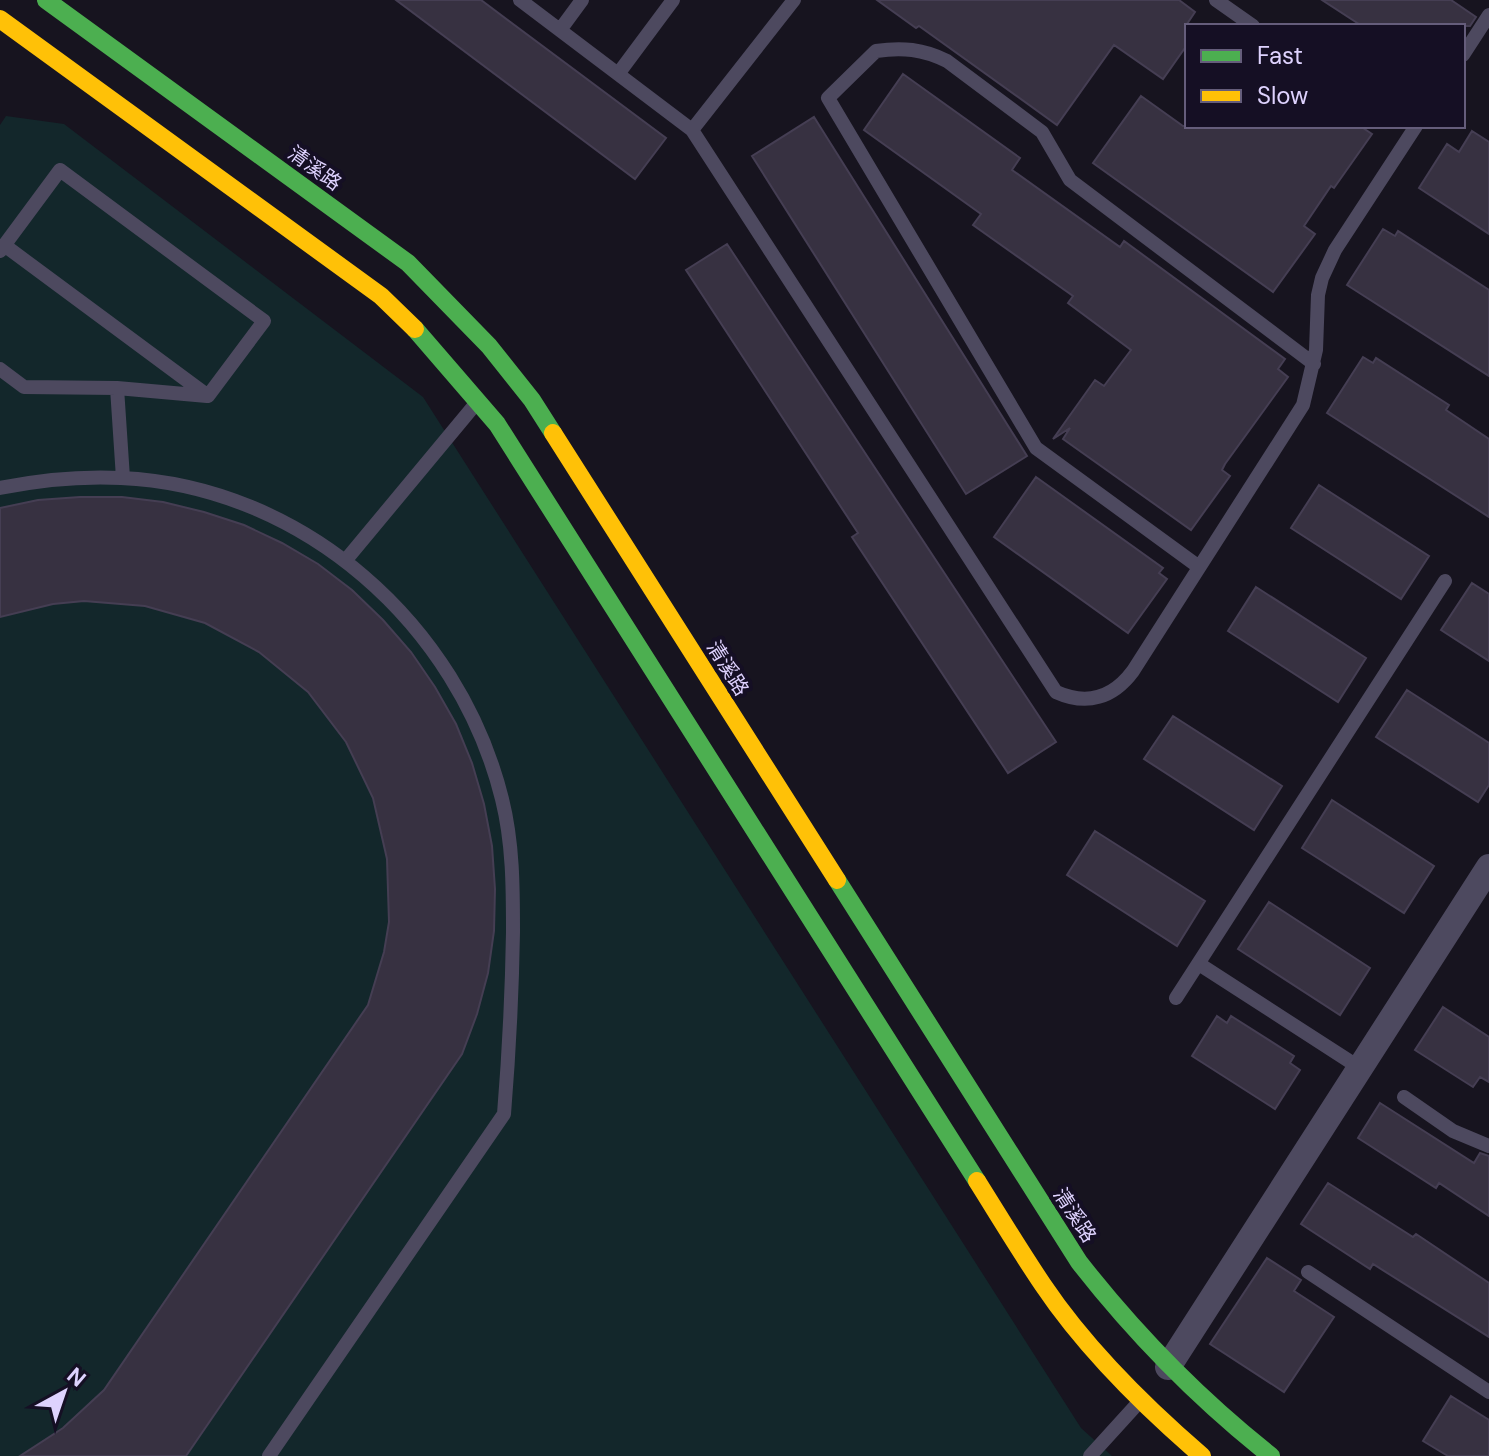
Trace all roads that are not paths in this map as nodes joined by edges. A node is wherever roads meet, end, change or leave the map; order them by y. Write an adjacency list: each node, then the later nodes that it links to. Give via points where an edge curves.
1 (46, 0): 33 (street, 清溪路, via 408,263 505,364 1079,1262)
2 (520, 0): 10 (lane)
3 (582, 0): 10 (lane)
4 (673, 0): 12 (lane)
5 (794, 0): 14 (lane)
6 (1216, 0): 9 (lane)
7 (1489, 15): 11 (lane)
8 (4, 19): 20 (street, via 381,296)
9 (1250, 24)
10 (560, 30): 12 (lane)
11 (1465, 52)
12 (618, 74): 14 (lane)
13 (1415, 128): 16 (lane, via 1322,278)
14 (692, 130): 24 (lane, via 1056,692 1098,699 1124,683)
15 (2, 248): 19 (lane); 19 (lane, via 60,170 264,321)
16 (1314, 364): 24 (lane, via 1303,405); 24 (lane, via 1070,180 1042,132 947,61 912,49 876,51 828,98 1036,448)
17 (0, 369): 18 (lane, via 24,387)
18 (117, 388): 19 (lane); 21 (lane)
19 (208, 396)
20 (479, 400): 23 (lane); 35 (street, via 1044,1287)
21 (123, 478): 22 (lane, via 79,477); 23 (lane, via 181,486 251,508)
22 (0, 488)
23 (345, 561): 36 (lane, via 397,606 452,677 473,716 503,800 511,844 513,911 504,1114)
24 (1199, 567)
25 (1445, 581): 27 (lane)
26 (1489, 867): 29 (street)
27 (1199, 964): 28 (lane); 29 (lane)
28 (1176, 998)
29 (1360, 1068): 33 (street)
30 (1404, 1097): 31 (lane, via 1453,1131)
31 (1489, 1146)
32 (1308, 1272): 34 (lane)
33 (1168, 1367): 39 (street, 清溪路)
34 (1489, 1392)
35 (1140, 1401): 37 (lane); 38 (street)
36 (269, 1456)
37 (1090, 1456)
38 (1202, 1456)
39 (1271, 1456)

